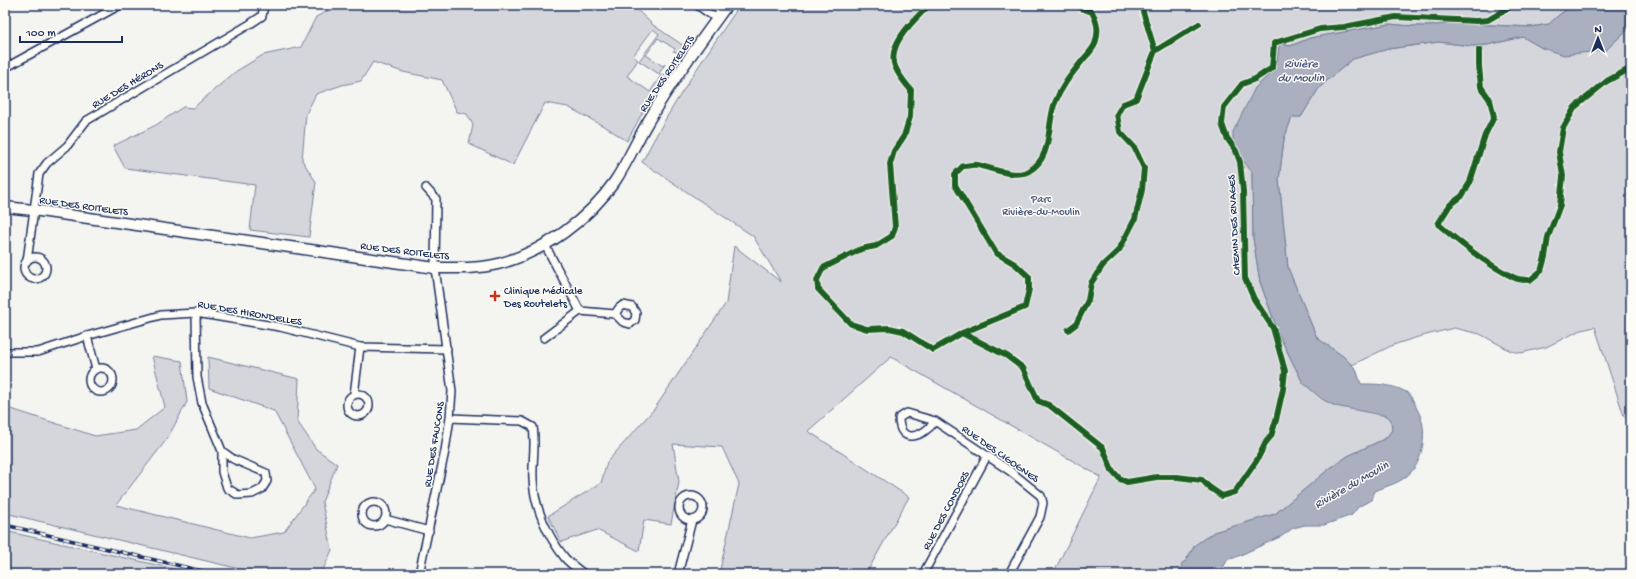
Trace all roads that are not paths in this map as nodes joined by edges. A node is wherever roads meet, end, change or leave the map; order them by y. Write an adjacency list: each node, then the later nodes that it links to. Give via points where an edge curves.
1 (120, 5): 6 (street)
2 (264, 5): 9 (street, RUE DES HÉRONS, via 262,16 250,24 86,121 68,146 47,163 39,174)
3 (697, 5): 5 (street)
4 (727, 5): 5 (street, RUE DES ROITELETS)
5 (717, 19): 10 (street, RUE DES ROITELETS, via 653,113 614,183 575,224)
6 (5, 68)
7 (426, 188): 12 (street, RUE DES FAUCONS, via 436,200)
8 (5, 208): 9 (street, RUE DES ROITELETS)
9 (33, 210): 11 (street, RUE DES HÉRONS); 12 (street, RUE DES ROITELETS)
10 (545, 245): 12 (street, RUE DES ROITELETS, via 498,264); 13 (street)
11 (27, 261)
12 (435, 268): 19 (street, RUE DES FAUCONS)
13 (580, 311): 15 (street); 17 (street)
14 (196, 313): 16 (street, RUE DES HIRONDELLES, via 161,315); 18 (street, RUE DES HIRONDELLES, via 280,327); 25 (street, via 198,377 202,403)
15 (615, 314)
16 (87, 336): 20 (street, RUE DES HIRONDELLES, via 38,352); 21 (street)
17 (544, 338)
18 (360, 347): 19 (street, RUE DES HIRONDELLES); 22 (street)
19 (446, 349): 23 (street, RUE DES FAUCONS, via 452,391)
20 (5, 352)
21 (96, 369)
22 (354, 395)
23 (450, 418): 29 (street, RUE DES FAUCONS); 31 (street, via 522,421 533,428 534,494 552,536 566,558)
24 (935, 421): 24 (street, RUE DES CIGOGNES, via 927,430 915,435 903,434 898,426 899,418 907,413); 26 (street, RUE DES CIGOGNES)
25 (222, 451): 25 (street, via 222,472 227,488 238,495 252,494 262,489 267,481 266,473 233,459)
26 (987, 456): 33 (street, RUE DES CONDORS); 34 (street, RUE DES CIGOGNES, via 1031,487 1041,496 1044,503 1040,517)
27 (385, 519): 29 (street)
28 (692, 520): 32 (street)
29 (429, 530): 30 (street, RUE DES FAUCONS)
30 (419, 574)
31 (584, 574)
32 (678, 574)
33 (923, 574)
34 (1009, 574)

